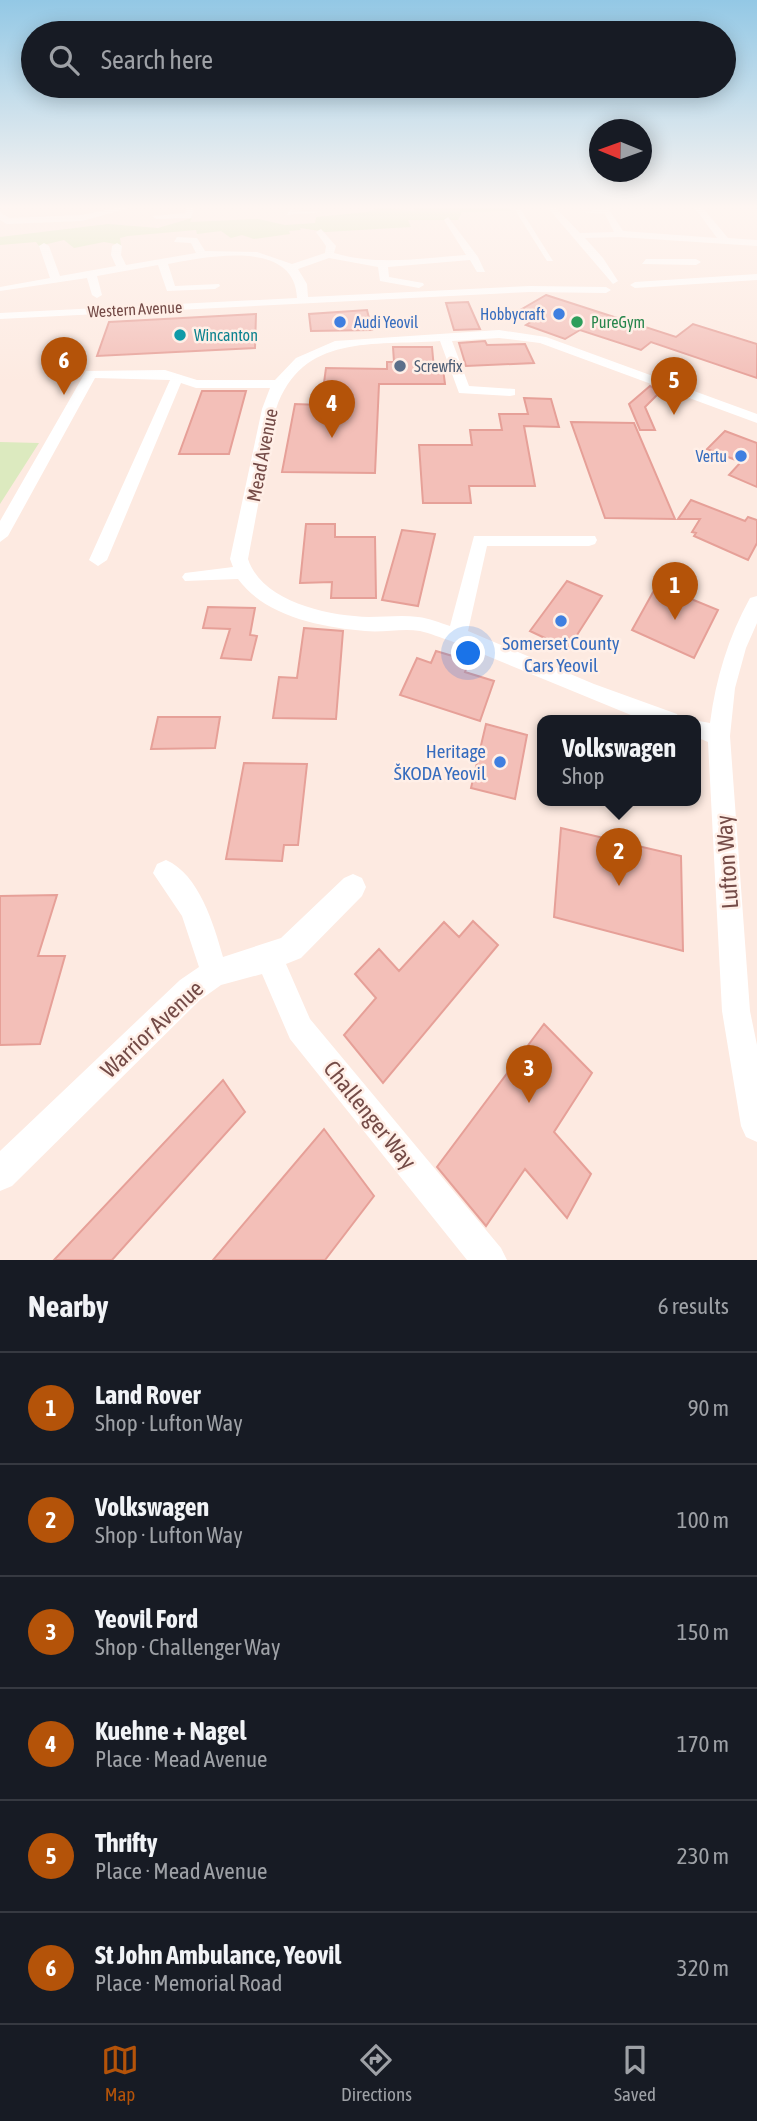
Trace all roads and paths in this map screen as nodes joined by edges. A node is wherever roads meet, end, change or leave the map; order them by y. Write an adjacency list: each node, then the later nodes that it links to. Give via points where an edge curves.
1 (51, 266): 14 (street)
2 (137, 266): 10 (street)
3 (163, 266): 16 (street, via 172,289)
4 (289, 266): 9 (street)
5 (296, 266): 9 (street)
6 (383, 266): 15 (street, via 384,279)
7 (478, 266): 11 (street)
8 (597, 266): 17 (street)
9 (292, 267): 21 (street, via 300,274)
10 (122, 268): 12 (street)
11 (481, 270)
12 (91, 274): 14 (street); 20 (street)
13 (757, 277): 19 (street)
14 (56, 280): 18 (street)
15 (419, 285)
16 (215, 286)
17 (610, 286): 19 (street); 19 (street); 21 (street, Western Avenue)
18 (1, 288)
19 (627, 291)
20 (97, 295)
21 (303, 300): 22 (street, Western Avenue)
22 (0, 316)
23 (445, 338): 25 (street, Mead Avenue, via 335,345 300,361); 26 (street, via 464,390); 27 (street, Mead Avenue, via 510,334 542,340)
24 (177, 378): 25 (street, via 196,384); 28 (street, via 91,374); 30 (street)
25 (278, 384): 31 (street, Mead Avenue, via 242,541 239,559)
26 (510, 392)
27 (757, 419)
28 (0, 536)
29 (589, 540): 34 (street, via 480,540)
30 (98, 560)
31 (243, 572): 32 (street); 34 (street, via 266,597 300,612 365,624 419,624)
32 (191, 578)
33 (757, 603): 36 (street, Lufton Way, via 736,648)
34 (457, 635): 35 (street)
35 (655, 715)
36 (708, 732): 41 (street, Lufton Way, via 736,1011)
37 (166, 873): 40 (street, via 193,908)
38 (353, 887): 39 (street, Warrior Avenue, via 291,948)
39 (269, 958): 40 (street, Warrior Avenue); 43 (street, Challenger Way, via 300,1028)
40 (214, 973): 42 (street, Warrior Avenue, via 190,990)
41 (757, 1126)
42 (0, 1174)
43 (489, 1260)

